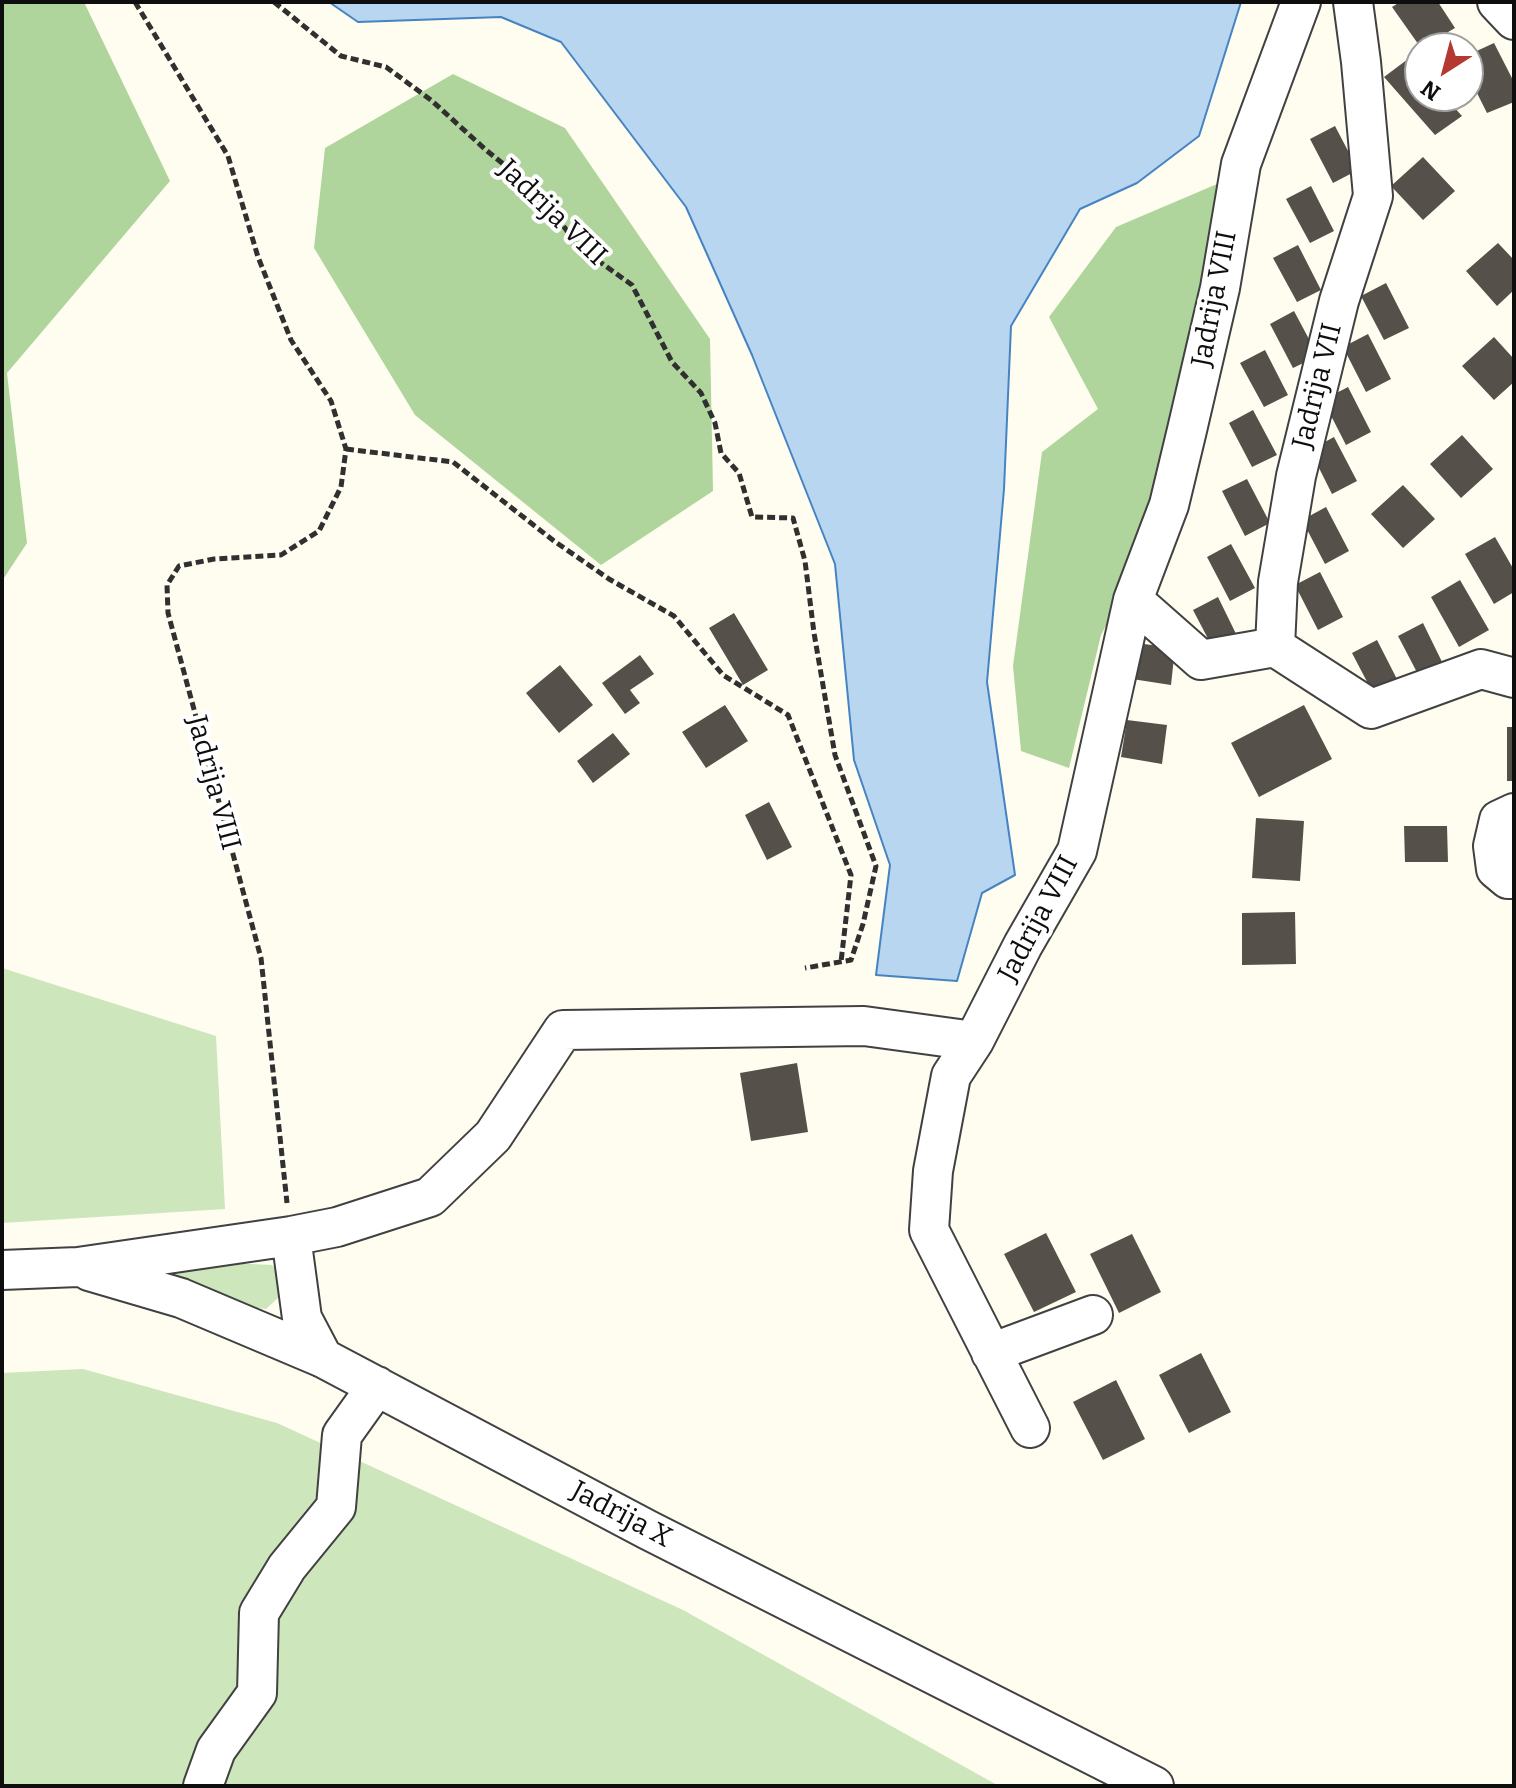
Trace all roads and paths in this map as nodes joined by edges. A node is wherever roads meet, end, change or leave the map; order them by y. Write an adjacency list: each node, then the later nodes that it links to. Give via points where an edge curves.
1 (135, 2): 7 (path, Jadrija VIII, via 228,156 258,257 291,340 331,401)
2 (274, 2): 13 (path, Jadrija VIII, via 341,56 386,67 431,100 539,193 579,247 632,285 672,362 701,393 721,453 739,473 752,517 793,518 805,561 835,755 876,866 851,960)
3 (1301, 2): 8 (street, Jadrija VIII, via 1241,164 1220,288 1184,445 1169,505)
4 (1353, 2): 9 (street, Jadrija VII, via 1373,196 1339,301 1296,476 1278,582)
5 (1497, 2): 6 (street)
6 (1514, 20)
7 (346, 449): 13 (path, via 453,462 554,541 674,616 723,675 788,715 851,875); 16 (path, Jadrija VIII, via 341,487 319,531 281,555 179,566 167,585 168,613 261,958)
8 (1133, 600): 9 (street, via 1201,660); 15 (street, Jadrija VIII, via 1077,851)
9 (1275, 647): 10 (street, via 1371,709 1481,669)
10 (1514, 678)
11 (1514, 813): 12 (street, via 1499,820 1493,846 1496,869)
12 (1514, 879)
13 (841, 962): 14 (path)
14 (805, 968)
15 (974, 1041): 16 (street, via 864,1026 563,1030 493,1136 430,1197); 20 (street, via 951,1076 933,1171 929,1230)
16 (291, 1236): 17 (street); 21 (street, via 302,1318)
17 (78, 1267): 18 (street); 21 (street, Jadrija X, via 181,1298)
18 (2, 1270)
19 (1093, 1315): 20 (street)
20 (991, 1353): 23 (street)
21 (323, 1358): 22 (street, Jadrija X)
22 (377, 1386): 24 (street, via 342,1435 336,1507 287,1567 259,1613 257,1693 216,1750); 25 (street, Jadrija X)
23 (1030, 1428)
24 (203, 1786)
25 (1154, 1786)

